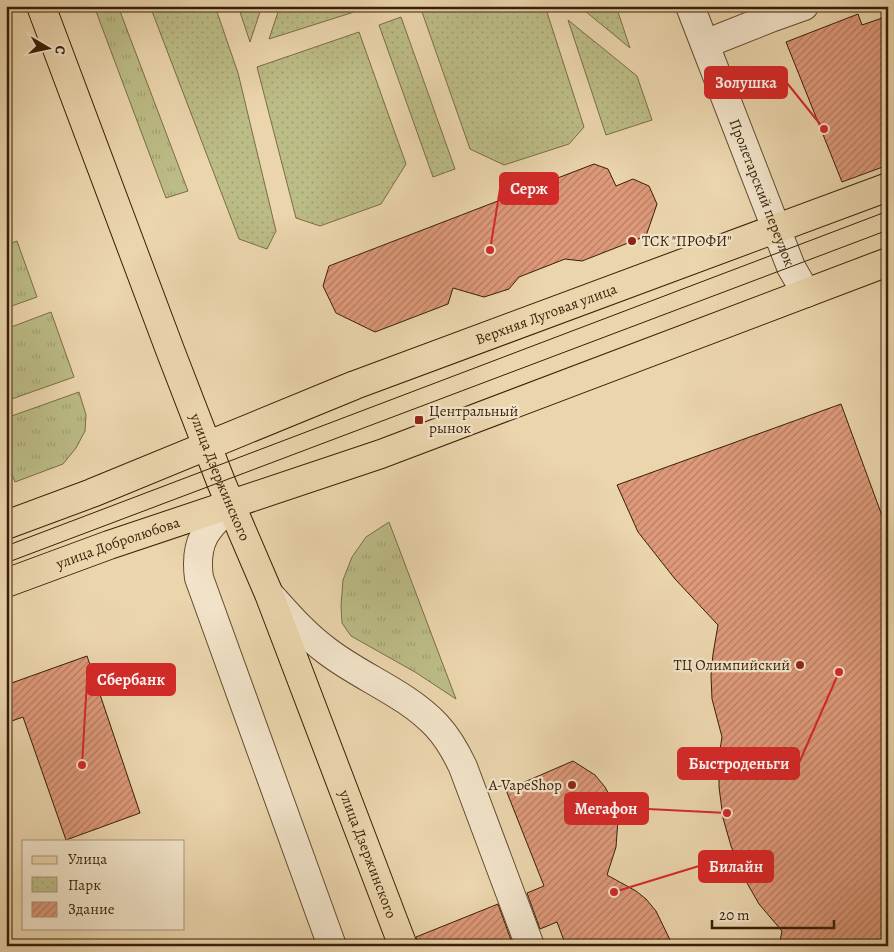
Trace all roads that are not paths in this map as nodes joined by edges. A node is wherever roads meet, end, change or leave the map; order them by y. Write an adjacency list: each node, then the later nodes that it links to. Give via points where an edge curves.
1 (41, 6): 9 (main road, улица Дзержинского)
2 (690, 6): 4 (street, Пролетарский переулок)
3 (804, 6): 4 (street)
4 (705, 44): 6 (street, Пролетарский переулок)
5 (888, 187): 6 (main road, Верхняя Луговая улица)
6 (776, 228): 8 (street, Пролетарский переулок, via 791,267); 9 (main road, Верхняя Луговая улица, via 355,385)
7 (888, 262): 8 (main road)
8 (806, 293): 10 (main road, via 381,454)
9 (208, 446): 10 (main road, улица Дзержинского); 11 (main road)
10 (231, 505): 12 (main road, улица Добролюбова); 13 (main road, улица Дзержинского); 14 (street, via 206,530 197,560 199,578)
11 (6, 526)
12 (6, 583)
13 (269, 594): 15 (main road, улица Дзержинского); 16 (street, via 312,640 413,705 438,726 463,767)
14 (332, 946)
15 (403, 946)
16 (530, 946)

